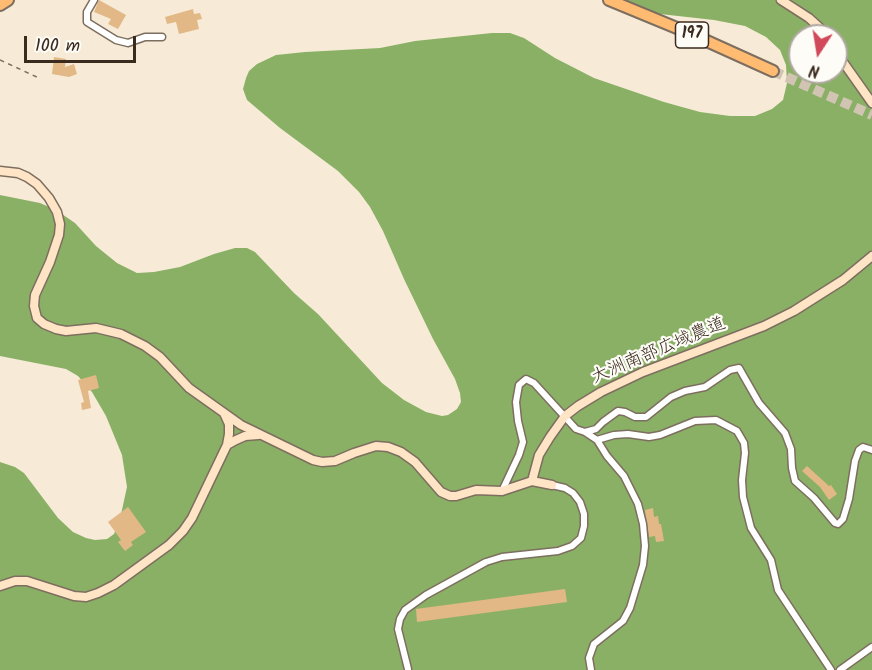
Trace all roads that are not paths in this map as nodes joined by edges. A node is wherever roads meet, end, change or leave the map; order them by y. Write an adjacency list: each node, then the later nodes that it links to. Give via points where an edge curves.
1 (8, 0): 5 (highway)
2 (94, 0): 7 (street, via 86,15 87,22 116,40 128,43 145,36)
3 (609, 0): 9 (highway, 197)
4 (781, 0): 6 (street)
5 (0, 5)
6 (816, 24)
7 (162, 37)
8 (848, 69): 10 (street)
9 (773, 71)
10 (872, 102)
11 (0, 171): 13 (street, via 18,173 37,184 57,212 59,235 33,306 37,318 66,331 108,330 145,346 189,388)
12 (872, 256): 14 (street, 大洲南部広域農道, via 794,311 643,372 601,392)
13 (224, 412): 16 (street); 18 (street, via 230,434)
14 (566, 416): 15 (street, via 576,429); 20 (street, 大洲南部広域農道, via 539,455); 22 (street, via 534,383 526,379 519,385 516,402 523,442)
15 (585, 432): 17 (street); 19 (street, via 596,429 618,411 646,417 671,397 705,387 739,368 759,403 785,433 795,480 838,524 849,499 859,450)
16 (259, 435): 18 (street, via 245,436); 22 (street, via 322,462 376,446 388,447 414,462 441,492 456,496 476,490)
17 (597, 440): 26 (street, via 624,476 638,504 645,546 630,608 623,621 594,644 589,658); 27 (street, via 628,434 649,437 694,422 716,420 737,431 744,443 743,498 751,528 771,560 778,590)
18 (226, 445): 23 (street, via 183,531 114,585 86,597 27,581)
19 (872, 450)
20 (532, 481): 21 (street); 22 (street)
21 (552, 484): 25 (street, via 565,488 580,502 585,526 581,538 558,551 486,562 405,610 398,629)
22 (502, 491)
23 (0, 586)
24 (872, 647): 28 (street)
25 (408, 669)
26 (591, 670)
27 (831, 670)
28 (840, 670)

